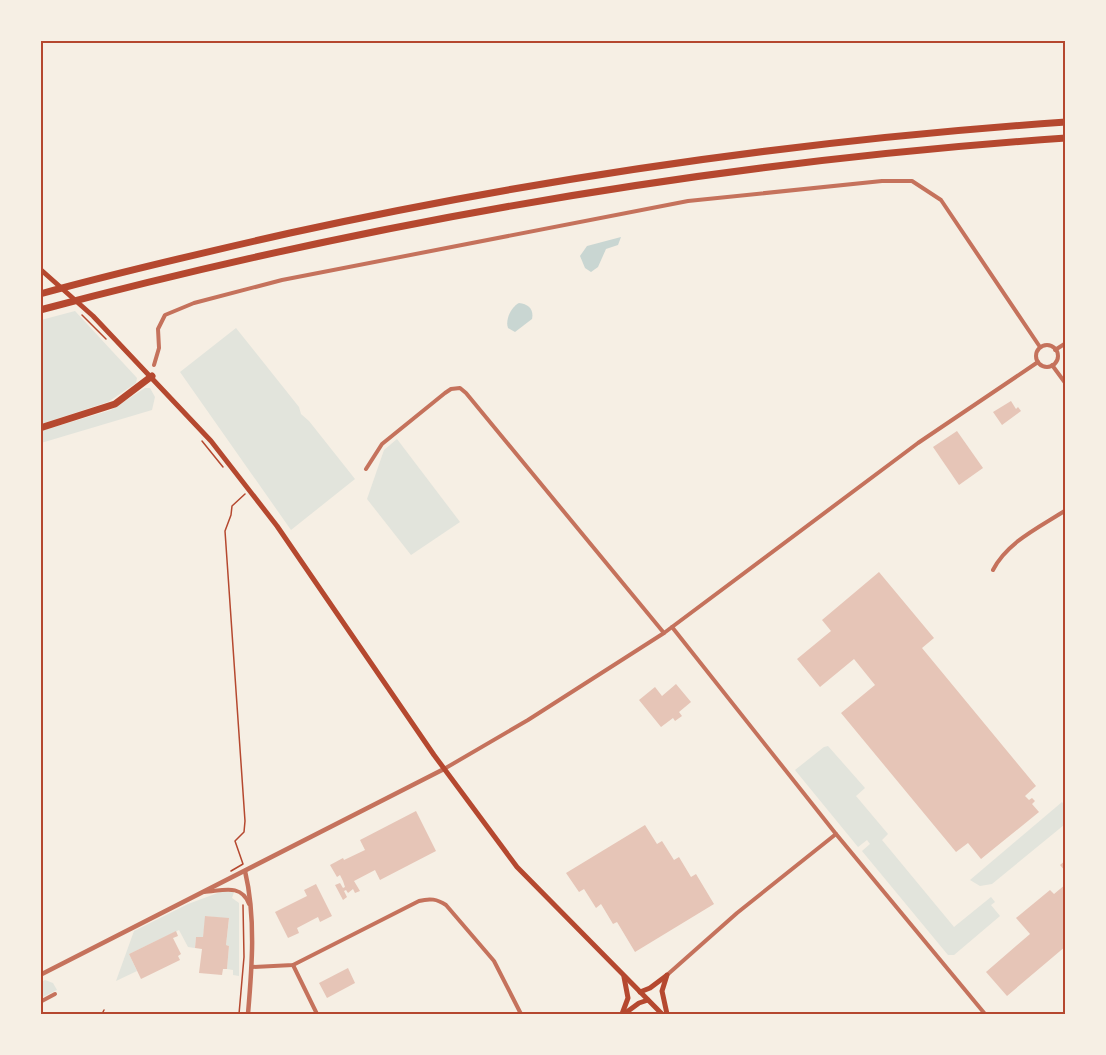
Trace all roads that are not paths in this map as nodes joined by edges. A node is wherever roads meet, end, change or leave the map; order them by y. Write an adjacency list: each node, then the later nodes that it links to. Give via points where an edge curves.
1 (1065, 122): 4 (highway, via 876,138 598,175 354,219)
2 (1065, 138): 5 (highway, via 818,160 601,190 362,233 176,274)
3 (40, 269): 12 (main road, via 86,308)
4 (40, 294)
5 (40, 310)
6 (1065, 343): 8 (street)
7 (1040, 347): 8 (street, via 1048,345); 9 (street); 11 (street, via 941,200 912,181 882,181 688,201 271,283 194,303 165,315 158,329 159,348)
8 (1056, 350): 10 (street, via 1057,359)
9 (1038, 362): 10 (street); 18 (street, via 918,443)
10 (1052, 364): 13 (street)
11 (154, 365)
12 (152, 376): 14 (highway, via 115,404); 20 (main road, via 257,499)
13 (1065, 384)
14 (40, 428)
15 (366, 469): 19 (street, via 382,444 445,393 459,388)
16 (1065, 510): 17 (street, via 1008,548)
17 (993, 570)
18 (672, 627): 19 (street); 21 (street)
19 (663, 633): 20 (street)
20 (444, 769): 22 (street); 28 (main road, via 517,867)
21 (836, 834): 29 (street); 40 (street)
22 (245, 871): 23 (street); 24 (street)
23 (203, 892): 24 (street, via 238,891 247,898); 27 (street)
24 (251, 909): 26 (street)
25 (293, 965): 26 (street); 35 (street); 36 (street, via 429,898 446,905 494,962)
26 (252, 967): 34 (street)
27 (40, 975)
28 (623, 975): 30 (main road); 37 (main road, via 628,998)
29 (667, 975): 30 (main road); 39 (main road, via 662,991)
30 (640, 992): 32 (main road)
31 (55, 994): 33 (street)
32 (648, 1000): 37 (main road); 38 (main road)
33 (40, 1002)
34 (248, 1014)
35 (317, 1014)
36 (521, 1014)
37 (623, 1014)
38 (662, 1014)
39 (667, 1014)
40 (986, 1014)

